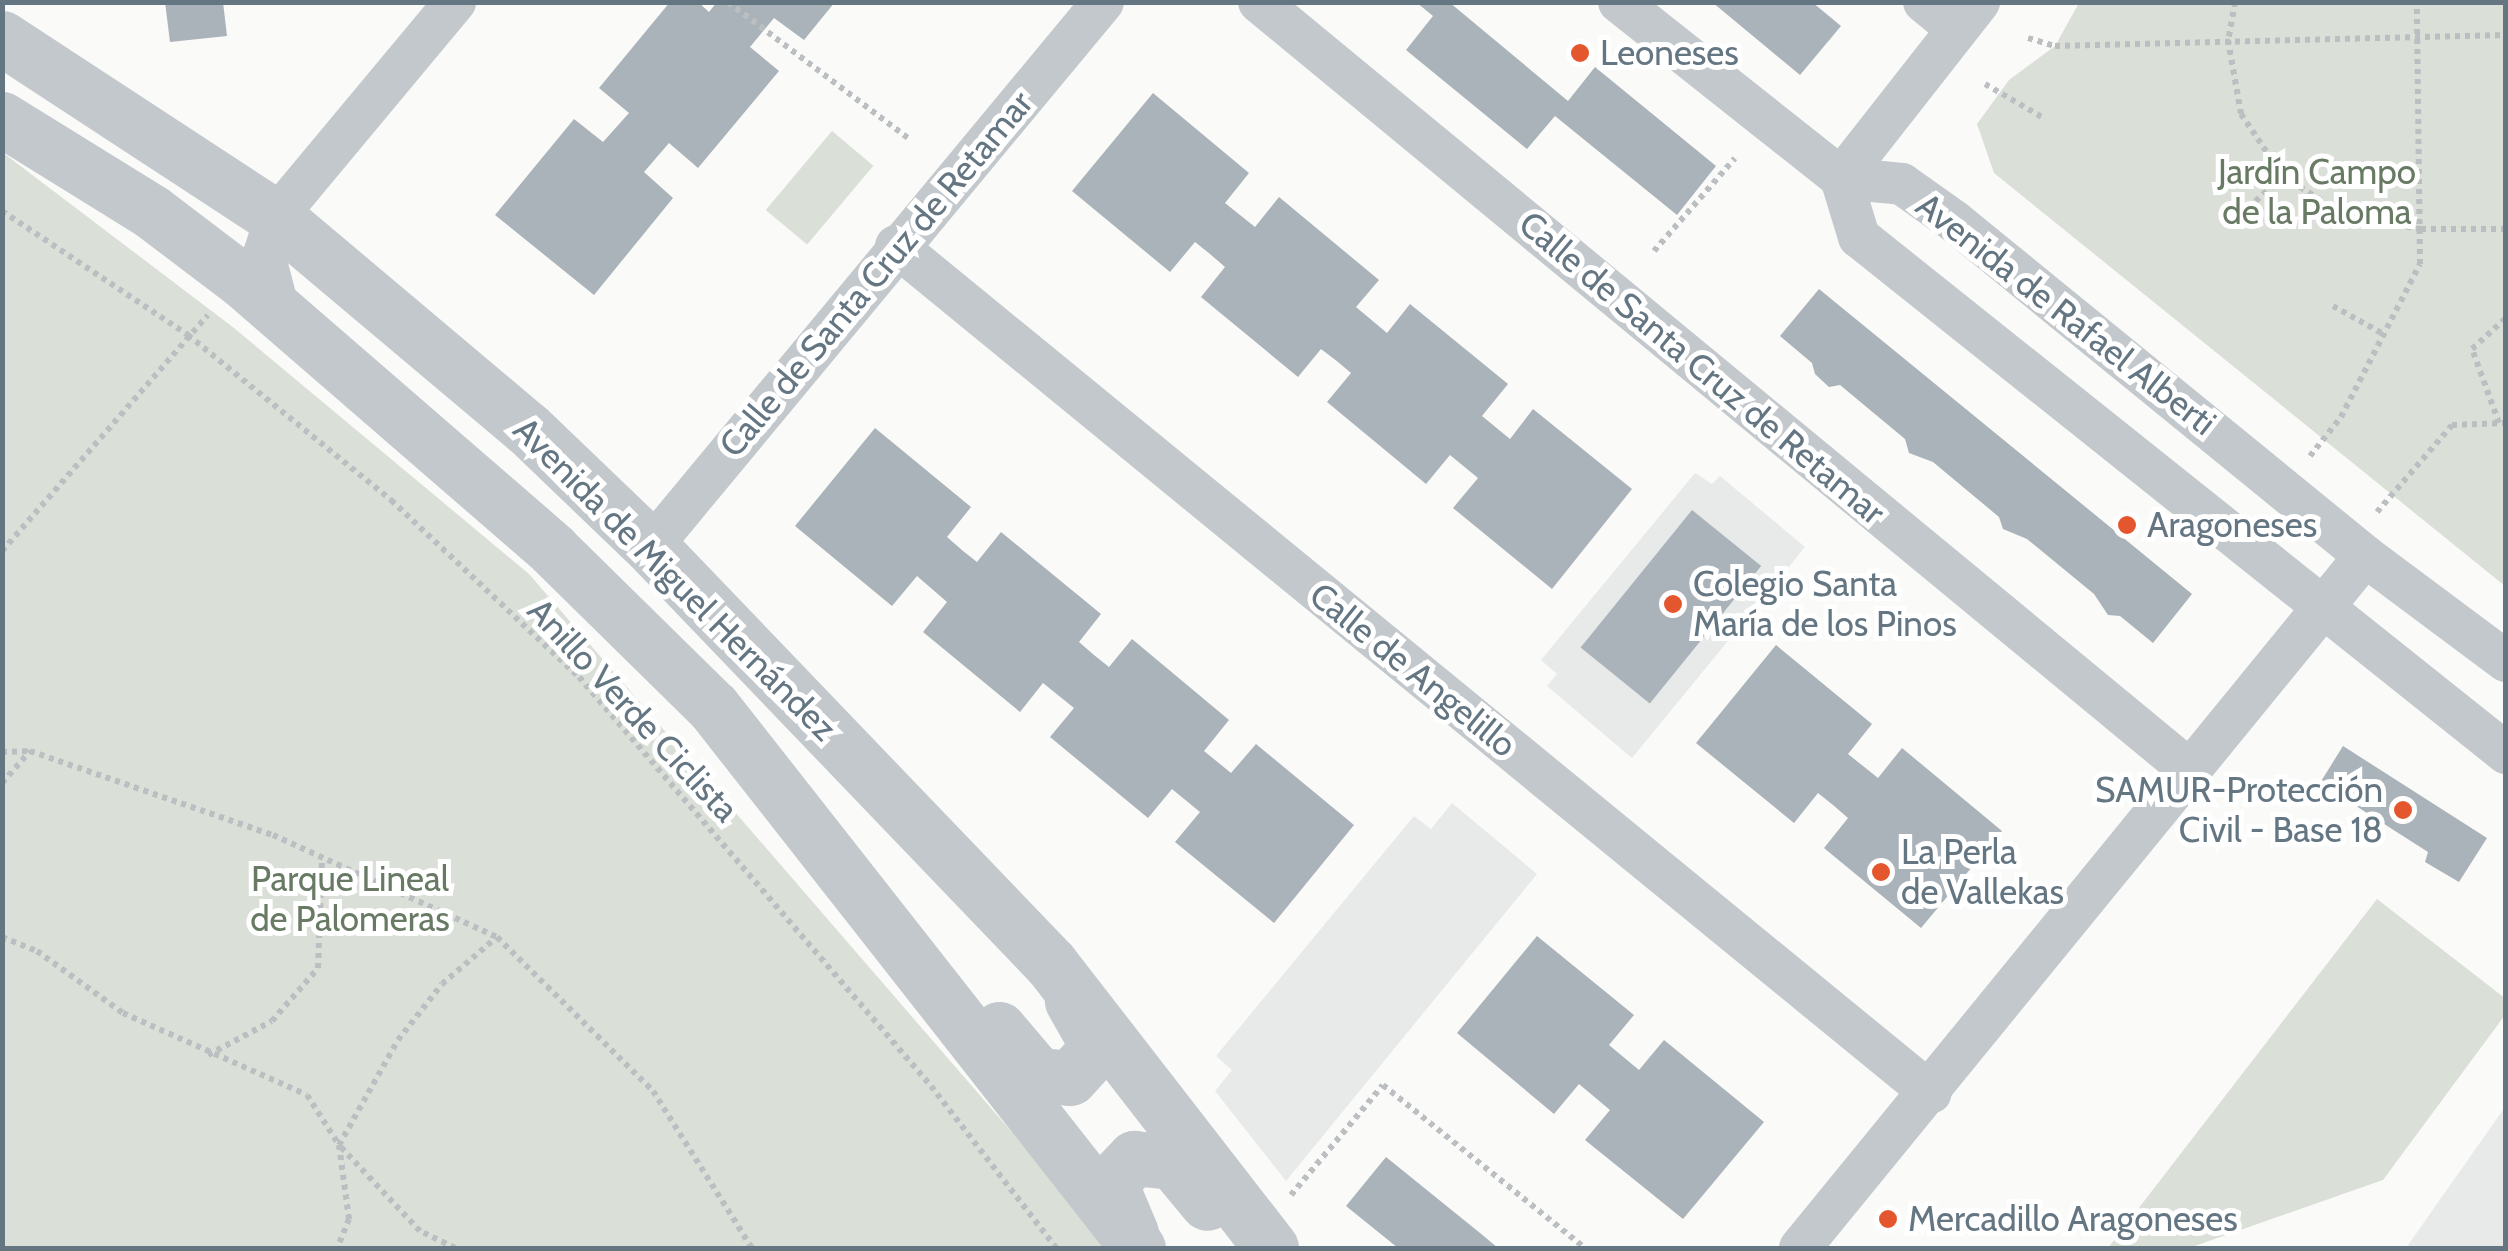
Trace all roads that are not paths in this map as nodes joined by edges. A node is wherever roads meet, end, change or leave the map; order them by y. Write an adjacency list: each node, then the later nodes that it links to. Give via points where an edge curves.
1 (455, 2): 9 (street)
2 (1103, 2): 10 (street, Calle de Santa Cruz de Retamar)
3 (1259, 2): 17 (street, Calle de Santa Cruz de Retamar)
4 (1619, 2): 8 (street)
5 (1953, 11): 8 (street)
6 (2, 38): 9 (street, Avenida de Miguel Hernández)
7 (2, 119): 11 (street, Avenida de Miguel Hernández, via 152,212)
8 (1840, 178): 13 (street, Avenida de Rafael Alberti, via 1902,184 1954,221); 14 (street, Avenida de Rafael Alberti, via 1859,237)
9 (276, 218): 11 (street); 12 (street, Avenida de Miguel Hernández, via 528,429)
10 (896, 246): 12 (street, Calle de Santa Cruz de Retamar); 20 (street, Calle de Angelillo)
11 (261, 296): 18 (street, Avenida de Miguel Hernández, via 554,550 713,707)
12 (651, 547): 19 (street, Avenida de Miguel Hernández)
13 (2358, 550): 14 (street); 15 (street, Avenida de Rafael Alberti)
14 (2324, 607): 16 (street, Avenida de Rafael Alberti); 17 (street)
15 (2506, 661)
16 (2506, 752)
17 (2191, 771): 20 (street)
18 (864, 900): 19 (street, Avenida de Miguel Hernández, via 943,966 1038,1075 1054,1080 1086,1068 1098,1047); 22 (street, Avenida de Miguel Hernández)
19 (1051, 964): 21 (street, Avenida de Miguel Hernández)
20 (1931, 1093): 23 (street)
21 (1258, 1243): 22 (street, Avenida de Miguel Hernández, via 1173,1162 1150,1155 1123,1164 1110,1183)
22 (1138, 1248)
23 (1800, 1248)

